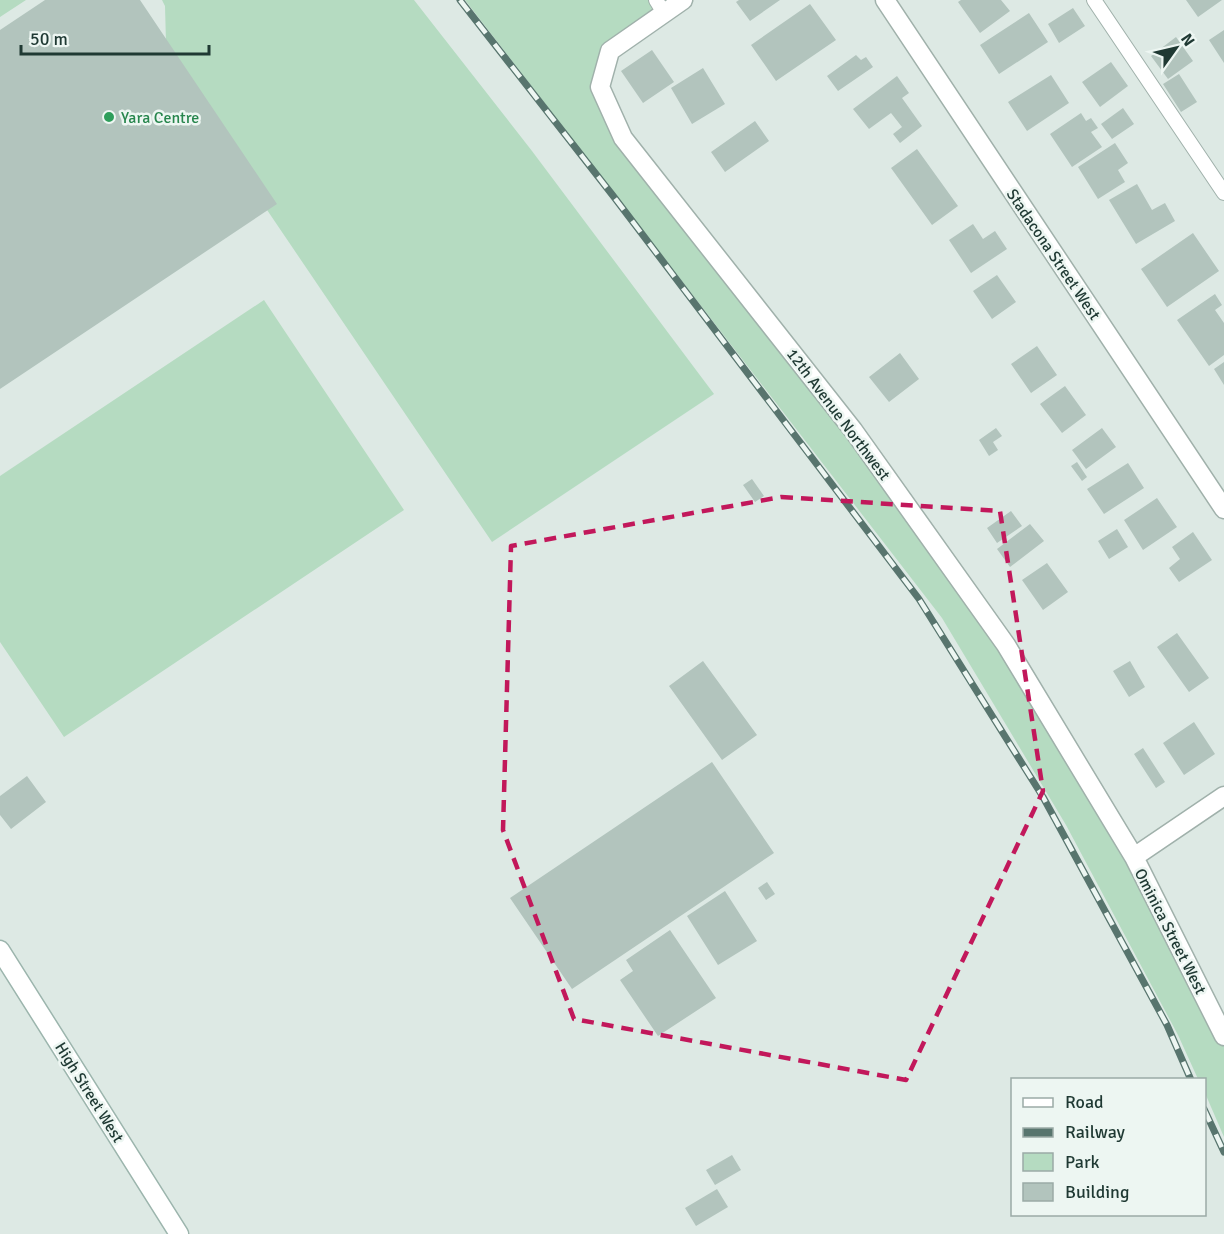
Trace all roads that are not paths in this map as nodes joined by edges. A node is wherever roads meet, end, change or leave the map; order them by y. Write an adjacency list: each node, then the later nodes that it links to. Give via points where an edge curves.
1 (683, 0): 4 (street, 12th Avenue Northwest)
2 (885, 0): 6 (street, Stadacona Street West)
3 (1094, 0): 5 (lane)
4 (660, 7): 8 (street, 12th Avenue Northwest, via 610,51 600,87 623,138 853,430 1000,635)
5 (1224, 193)
6 (1224, 509)
7 (1224, 796): 8 (street)
8 (1134, 857): 10 (street, Ominica Street West)
9 (0, 950): 11 (street, High Street West)
10 (1224, 1036)
11 (179, 1234)

